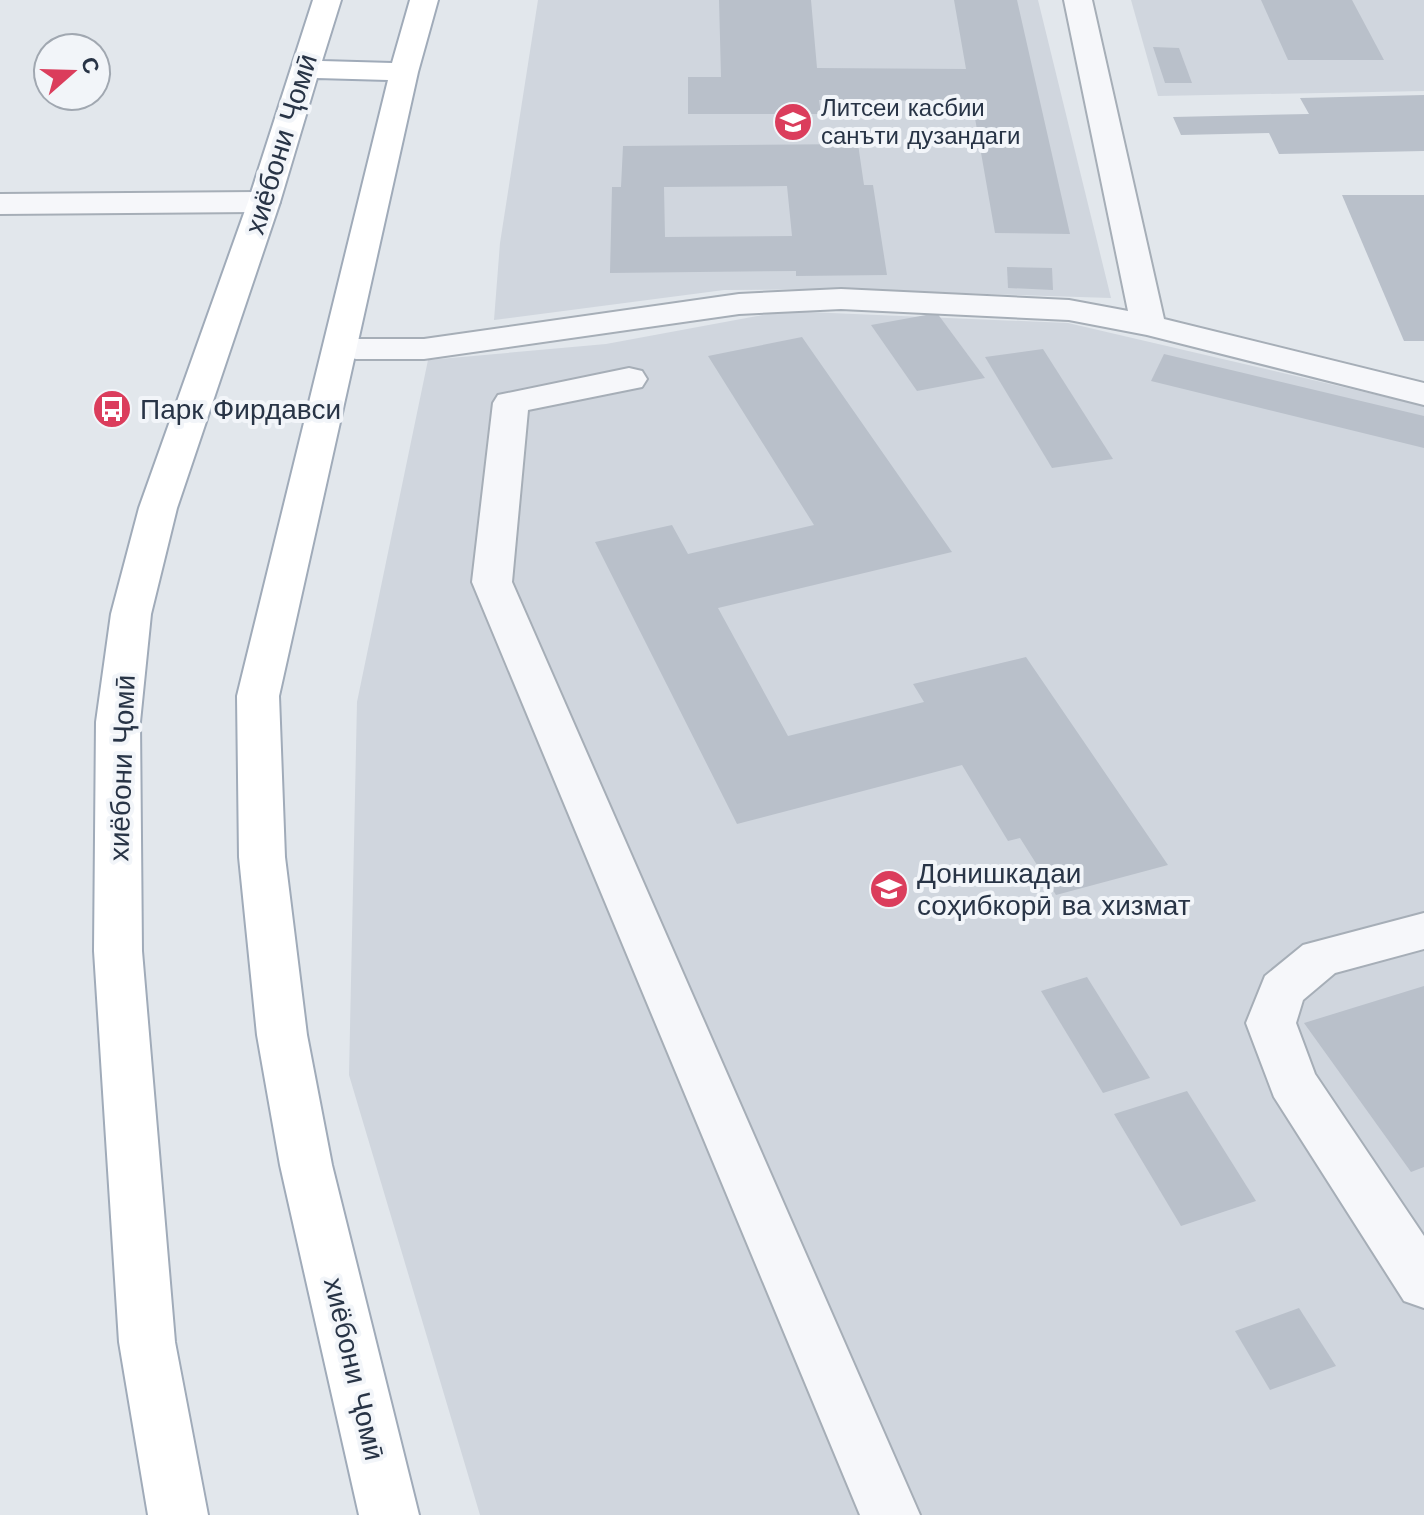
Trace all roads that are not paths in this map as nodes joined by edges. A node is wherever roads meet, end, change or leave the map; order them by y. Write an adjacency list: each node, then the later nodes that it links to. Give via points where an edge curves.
1 (327, 0): 4 (main road, хиёбони Ҷомӣ)
2 (424, 0): 5 (main road, хиёбони Ҷомӣ)
3 (1078, 0): 8 (street)
4 (304, 69): 5 (main road); 6 (main road, хиёбони Ҷомӣ)
5 (404, 72): 15 (main road, хиёбони Ҷомӣ, via 258,696 262,857 282,1035 306,1165)
6 (264, 202): 7 (street); 14 (main road, хиёбони Ҷомӣ, via 158,508 131,614 118,722 118,951 142,1280 147,1342)
7 (0, 204)
8 (1148, 325): 9 (street, via 1069,310 800,300 424,349); 11 (street)
9 (356, 349)
10 (629, 379): 16 (street, via 511,403 492,582)
11 (1424, 394)
12 (1424, 931): 13 (street, via 1320,958 1282,990 1271,1023 1292,1082)
13 (1424, 1283)
14 (178, 1515)
15 (389, 1515)
16 (890, 1515)

